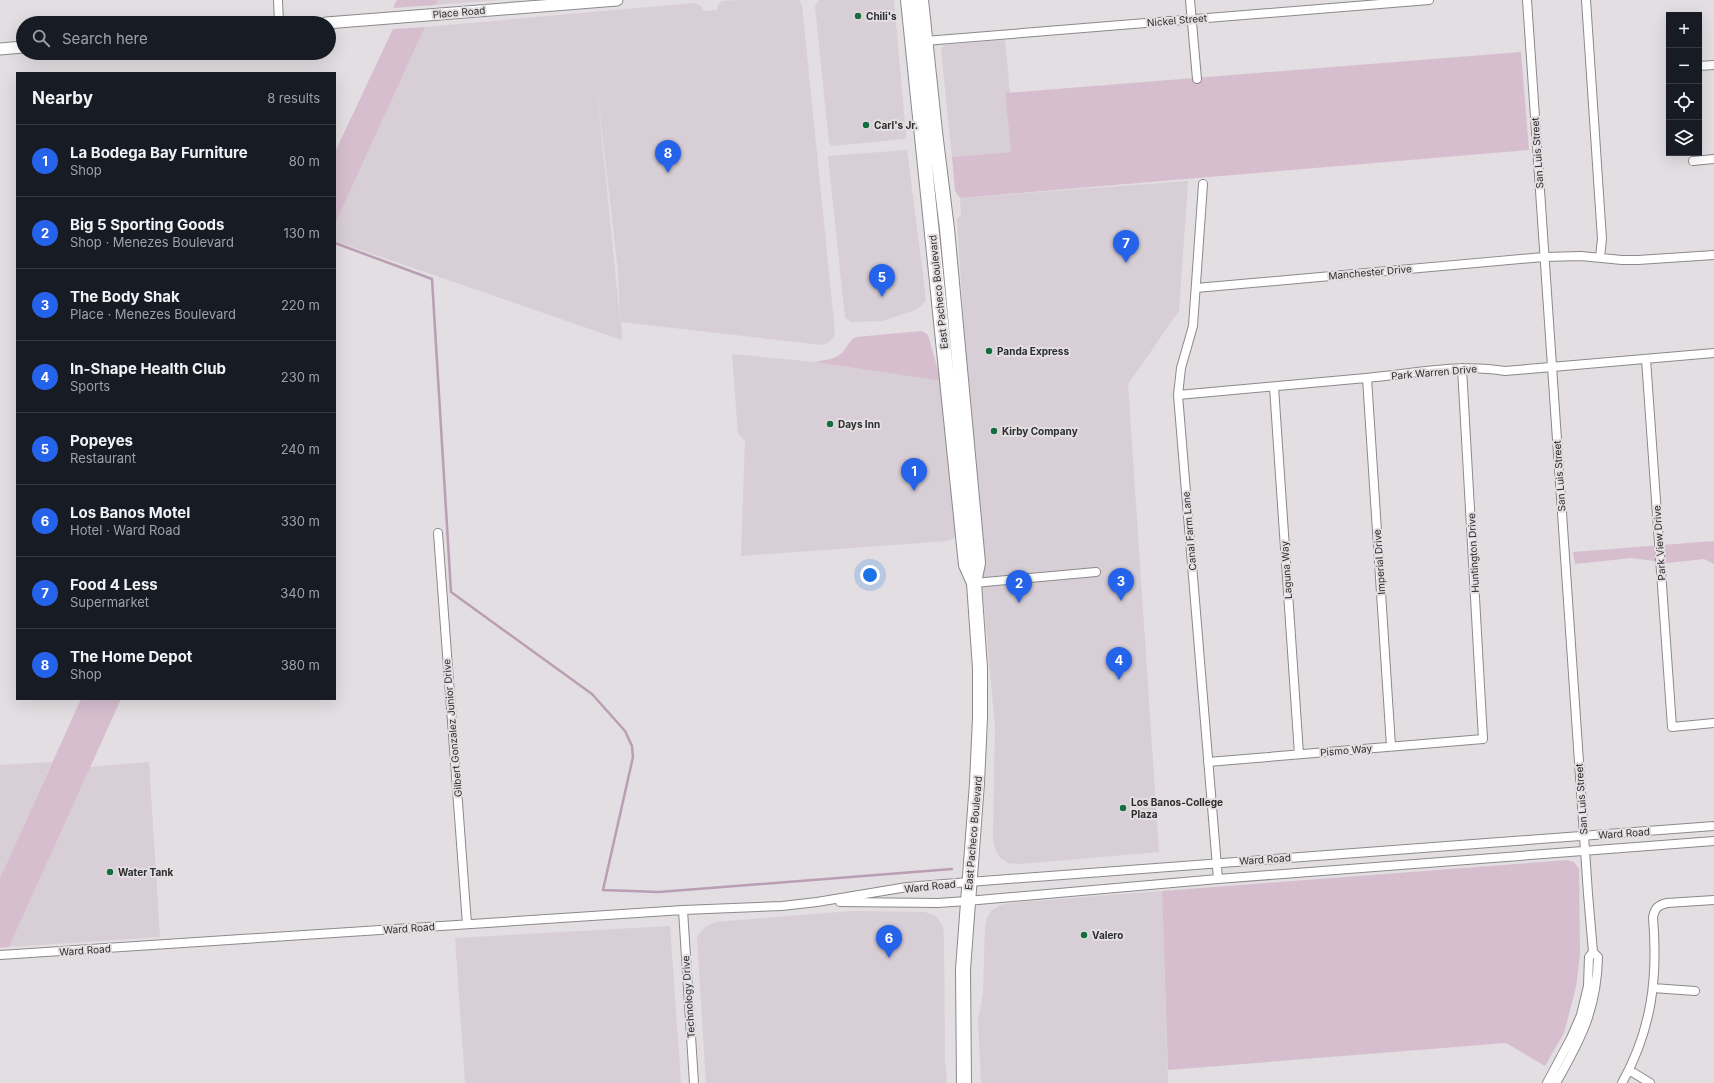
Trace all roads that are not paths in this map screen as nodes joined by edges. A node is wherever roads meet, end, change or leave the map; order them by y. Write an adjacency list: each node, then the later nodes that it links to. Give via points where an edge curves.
1 (278, 0): 9 (street)
2 (617, 0): 11 (street, Place Road)
3 (908, 0): 34 (highway, East Pacheco Boulevard, via 966,565)
4 (921, 0): 12 (highway, East Pacheco Boulevard)
5 (1190, 0): 10 (street)
6 (1429, 0): 10 (street, Nickel Street)
7 (1527, 0): 22 (street, San Luis Street)
8 (1586, 0): 23 (street, via 1602,239)
9 (279, 16)
10 (1192, 19): 12 (street, Nickel Street); 17 (street)
11 (336, 22)
12 (925, 41): 34 (highway, East Pacheco Boulevard, via 948,236 978,563)
13 (16, 48): 14 (street)
14 (0, 49)
15 (1714, 65): 16 (street)
16 (1702, 66)
17 (1196, 79)
18 (1714, 159): 19 (street)
19 (1694, 161)
20 (1202, 184): 24 (street, Canal Farm Lane)
21 (1714, 255): 23 (street, Manchester Drive, via 1638,260)
22 (1544, 257): 23 (street, Manchester Drive); 24 (street, Manchester Drive); 27 (street, San Luis Street)
23 (1600, 257)
24 (1196, 288): 31 (street, Canal Farm Lane, via 1193,326 1181,368)
25 (1714, 353): 26 (street, Park Warren Drive)
26 (1646, 359): 27 (street, Park Warren Drive); 35 (street, Park View Drive, via 1672,727)
27 (1552, 367): 28 (street, Park Warren Drive, via 1506,370); 41 (street, San Luis Street)
28 (1462, 368): 29 (street, Park Warren Drive); 36 (street, Huntington Drive)
29 (1367, 378): 30 (street, Park Warren Drive); 37 (street, Imperial Drive)
30 (1274, 387): 31 (street, Park Warren Drive); 38 (street, Laguna Way)
31 (1178, 395): 39 (street, Canal Farm Lane)
32 (438, 533): 51 (street, Gilbert Gonzalez Junior Drive)
33 (1096, 572): 34 (street)
34 (974, 583): 46 (highway, East Pacheco Boulevard, via 980,668 980,718)
35 (1714, 723)
36 (1483, 739): 37 (street, Pismo Way)
37 (1391, 746): 38 (street, Pismo Way)
38 (1299, 754): 39 (street, Pismo Way)
39 (1208, 762): 44 (street, Canal Farm Lane)
40 (1714, 826): 41 (street, Ward Road)
41 (1584, 836): 43 (street, San Luis Street); 44 (street, Ward Road)
42 (1714, 841): 43 (street, Ward Road)
43 (1585, 851): 45 (street, Ward Road); 52 (street, San Luis Street)
44 (1217, 862): 45 (street, Canal Farm Lane); 46 (street, Ward Road)
45 (1218, 879): 48 (street, Ward Road)
46 (969, 882): 48 (highway, East Pacheco Boulevard); 49 (street, Ward Road, via 907,888)
47 (1714, 900): 54 (street, via 1660,904 1654,910 1656,966)
48 (967, 901): 49 (street, Ward Road); 58 (highway, East Pacheco Boulevard, via 962,969)
49 (817, 902): 50 (street, Ward Road)
50 (683, 910): 51 (street, Ward Road); 57 (street, Technology Drive)
51 (467, 924): 53 (street, Ward Road)
52 (1594, 952): 59 (street, San Luis Street, via 1589,957 1588,986 1581,1015); 60 (street, San Luis Street, via 1598,957 1592,1006 1584,1031)
53 (0, 955)
54 (1653, 988): 55 (street); 56 (street, via 1647,1023)
55 (1695, 991)
56 (1629, 1070): 61 (street); 62 (street)
57 (694, 1083)
58 (964, 1083)
59 (1547, 1083)
60 (1556, 1083)
61 (1622, 1083)
62 (1650, 1083)

